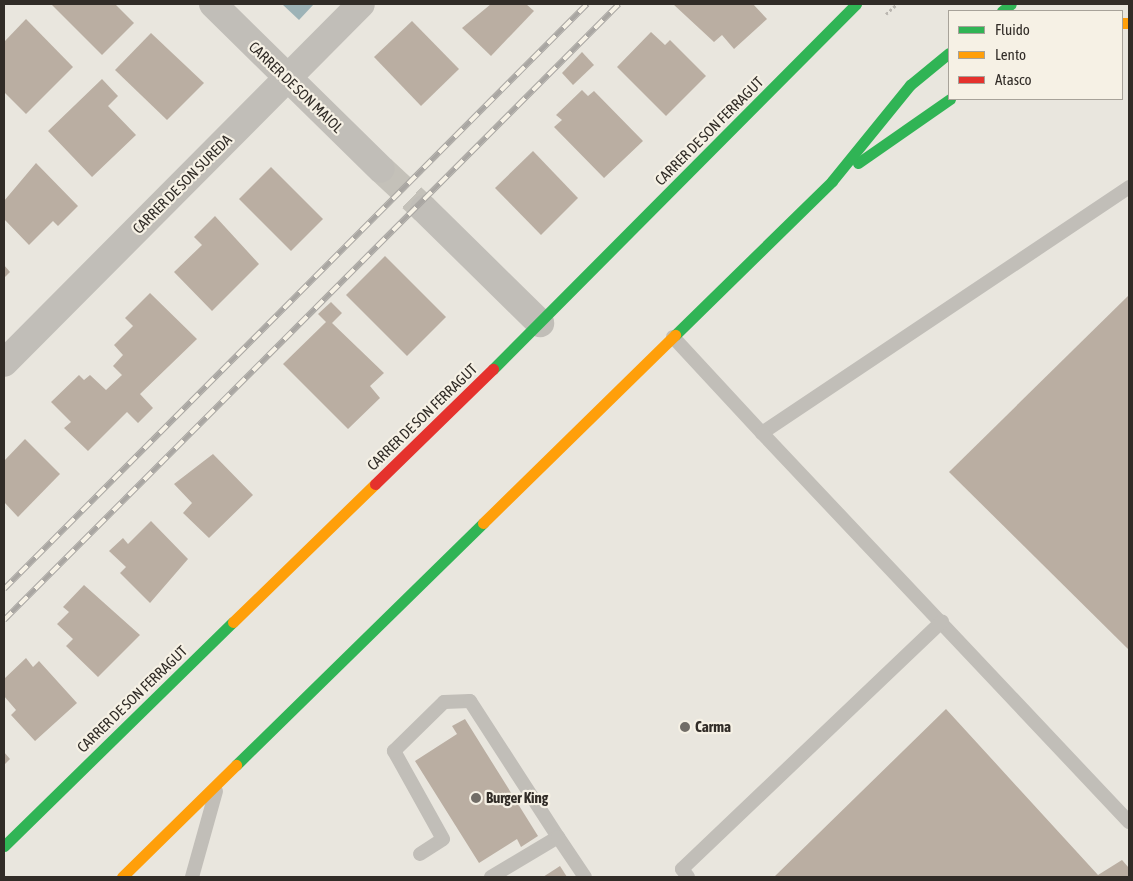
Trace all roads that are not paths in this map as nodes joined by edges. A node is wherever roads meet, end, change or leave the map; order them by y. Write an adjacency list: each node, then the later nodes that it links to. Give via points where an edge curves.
1 (213, 4): 5 (street, CARRER DE SON MAIOL)
2 (361, 4): 5 (street, CARRER DE SON SUREDA)
3 (856, 4): 11 (main road, CARRER DE SON FERRAGUT)
4 (948, 54): 8 (main road, via 910,85)
5 (287, 79): 7 (street, CARRER DE SON MAIOL); 13 (street, CARRER DE SON SUREDA)
6 (949, 100): 8 (main road)
7 (381, 169)
8 (832, 181): 12 (main road)
9 (1129, 187): 14 (lane)
10 (424, 209): 11 (street)
11 (540, 323): 19 (main road, CARRER DE SON FERRAGUT)
12 (673, 337): 14 (lane); 16 (main road)
13 (4, 363)
14 (762, 433): 15 (lane)
15 (942, 621): 17 (lane); 25 (lane, via 682,869)
16 (218, 783): 21 (main road); 22 (lane)
17 (1129, 822)
18 (558, 837): 20 (lane, via 470,701 444,702 394,751 444,839); 23 (lane); 24 (lane)
19 (4, 846)
20 (420, 854)
21 (122, 877)
22 (192, 877)
23 (491, 877)
24 (584, 877)
25 (688, 877)

